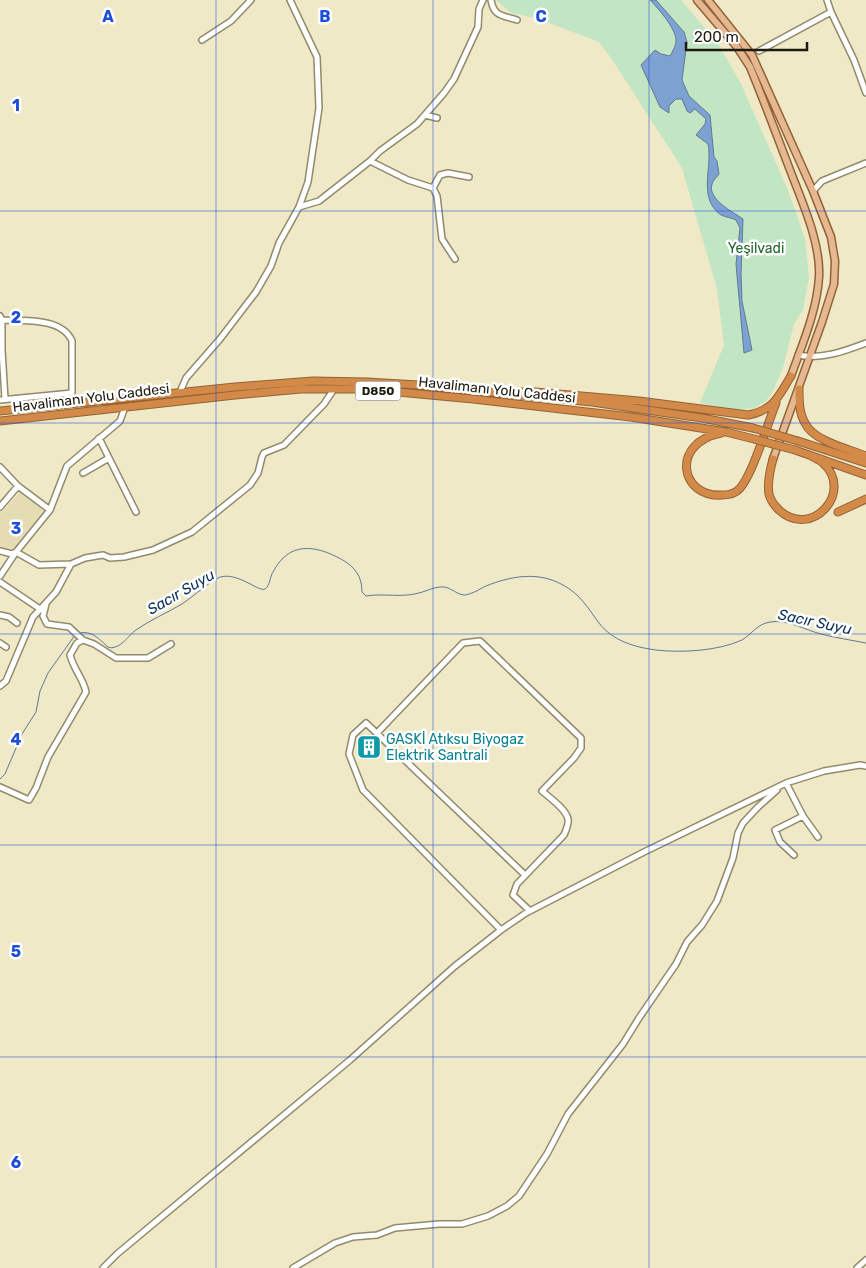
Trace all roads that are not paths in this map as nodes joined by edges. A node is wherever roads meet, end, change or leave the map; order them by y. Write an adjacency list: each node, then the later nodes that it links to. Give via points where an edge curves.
1 (251, 0): 10 (street, via 231,20)
2 (290, 0): 20 (street, via 317,57 319,108 308,182)
3 (483, 0): 13 (street, via 478,27 467,54 444,94)
4 (491, 0): 9 (street, via 497,14)
5 (697, 0): 24 (main road, via 750,67 816,246 819,277 815,302)
6 (708, 0): 19 (main road, via 752,55)
7 (827, 0): 8 (street)
8 (830, 12): 11 (street); 12 (street)
9 (517, 20)
10 (202, 40)
11 (759, 51)
12 (866, 93)
13 (425, 115): 14 (street); 15 (street)
14 (437, 118)
15 (370, 161): 18 (street); 20 (street, via 319,201)
16 (866, 163): 19 (street, via 822,181)
17 (469, 176): 18 (street, via 440,175)
18 (433, 188): 21 (street, via 437,196 442,239)
19 (813, 191): 25 (main road, via 831,237 835,261 834,284)
20 (299, 207): 29 (street, via 256,292 186,378)
21 (455, 259)
22 (1, 318): 31 (street); 31 (street, via 57,326 70,335 72,341 72,393)
23 (866, 343): 25 (street)
24 (798, 355): 25 (street); 26 (main road)
25 (810, 358): 28 (main road)
26 (791, 376): 32 (highway)
27 (334, 389): 33 (highway, Havalimanı Yolu Caddesi / D850, via 301,389); 36 (highway, Havalimanı Yolu Caddesi / D850, via 473,399 631,417); 54 (street, via 324,404 284,445 264,453 258,473 250,485 192,532 153,550 124,557 103,555 85,558)
28 (799, 389): 39 (highway, via 801,413 809,430 822,439); 41 (main road)
29 (180, 392): 30 (highway, Havalimanı Yolu Caddesi / D850, via 313,381); 34 (highway, Havalimanı Yolu Caddesi / D850)
30 (496, 392): 32 (highway, via 587,396 748,415 768,409); 42 (highway, Havalimanı Yolu Caddesi / D850, bridge, via 702,418 753,428)
31 (3, 400)
32 (777, 400): 36 (highway, via 748,476 737,491 728,495 712,495 691,481 687,458 697,442)
33 (125, 407): 35 (highway, Havalimanı Yolu Caddesi / D850); 37 (street, via 120,421)
34 (0, 411)
35 (0, 421)
36 (726, 432): 38 (highway, Havalimanı Yolu Caddesi / D850, bridge)
37 (99, 438): 40 (street); 49 (street, via 67,466)
38 (810, 455): 41 (highway, via 830,471 834,489 823,512 808,518 794,519 776,507 769,494); 45 (highway, Havalimanı Yolu Caddesi / D850)
39 (866, 456)
40 (109, 458): 44 (street); 50 (street)
41 (772, 459)
42 (866, 463)
43 (0, 467): 46 (street)
44 (83, 473)
45 (866, 475)
46 (18, 486): 48 (street); 49 (street)
47 (866, 499): 51 (highway)
48 (0, 507)
49 (50, 510): 53 (street)
50 (136, 512)
51 (838, 512)
52 (0, 551): 53 (street)
53 (16, 552): 54 (street, via 39,565); 55 (street)
54 (71, 564): 57 (street)
55 (0, 576)
56 (0, 582): 58 (street)
57 (46, 603): 58 (street); 61 (street, via 43,616 48,624 70,627)
58 (40, 609): 65 (street, via 33,617 6,680)
59 (0, 615): 60 (street)
60 (17, 623)
61 (80, 636): 63 (street, via 116,658 148,658); 69 (street, via 70,655 84,681 86,692 48,757 36,788 29,800)
62 (0, 643): 64 (street)
63 (171, 644)
64 (6, 647)
65 (0, 686)
66 (377, 733): 73 (street); 73 (street, via 463,643 480,641 574,730 581,738 581,748 542,791 564,812 568,826 564,835); 75 (street, via 366,723 352,735 350,754 363,790)
67 (866, 766): 68 (street, via 824,771)
68 (784, 784): 70 (street); 74 (street); 78 (street, via 743,823 717,901 702,926 687,942 623,1044 568,1114 519,1196 488,1216 462,1224 395,1228 377,1235 353,1237 335,1243)
69 (0, 787)
70 (803, 816): 71 (street); 72 (street, via 776,830 780,842)
71 (818, 836)
72 (794, 855)
73 (525, 875): 74 (street, via 516,884 513,896)
74 (530, 911): 75 (street)
75 (500, 930): 77 (street)
76 (866, 1260): 79 (street)
77 (103, 1268)
78 (293, 1268)
79 (857, 1268)

